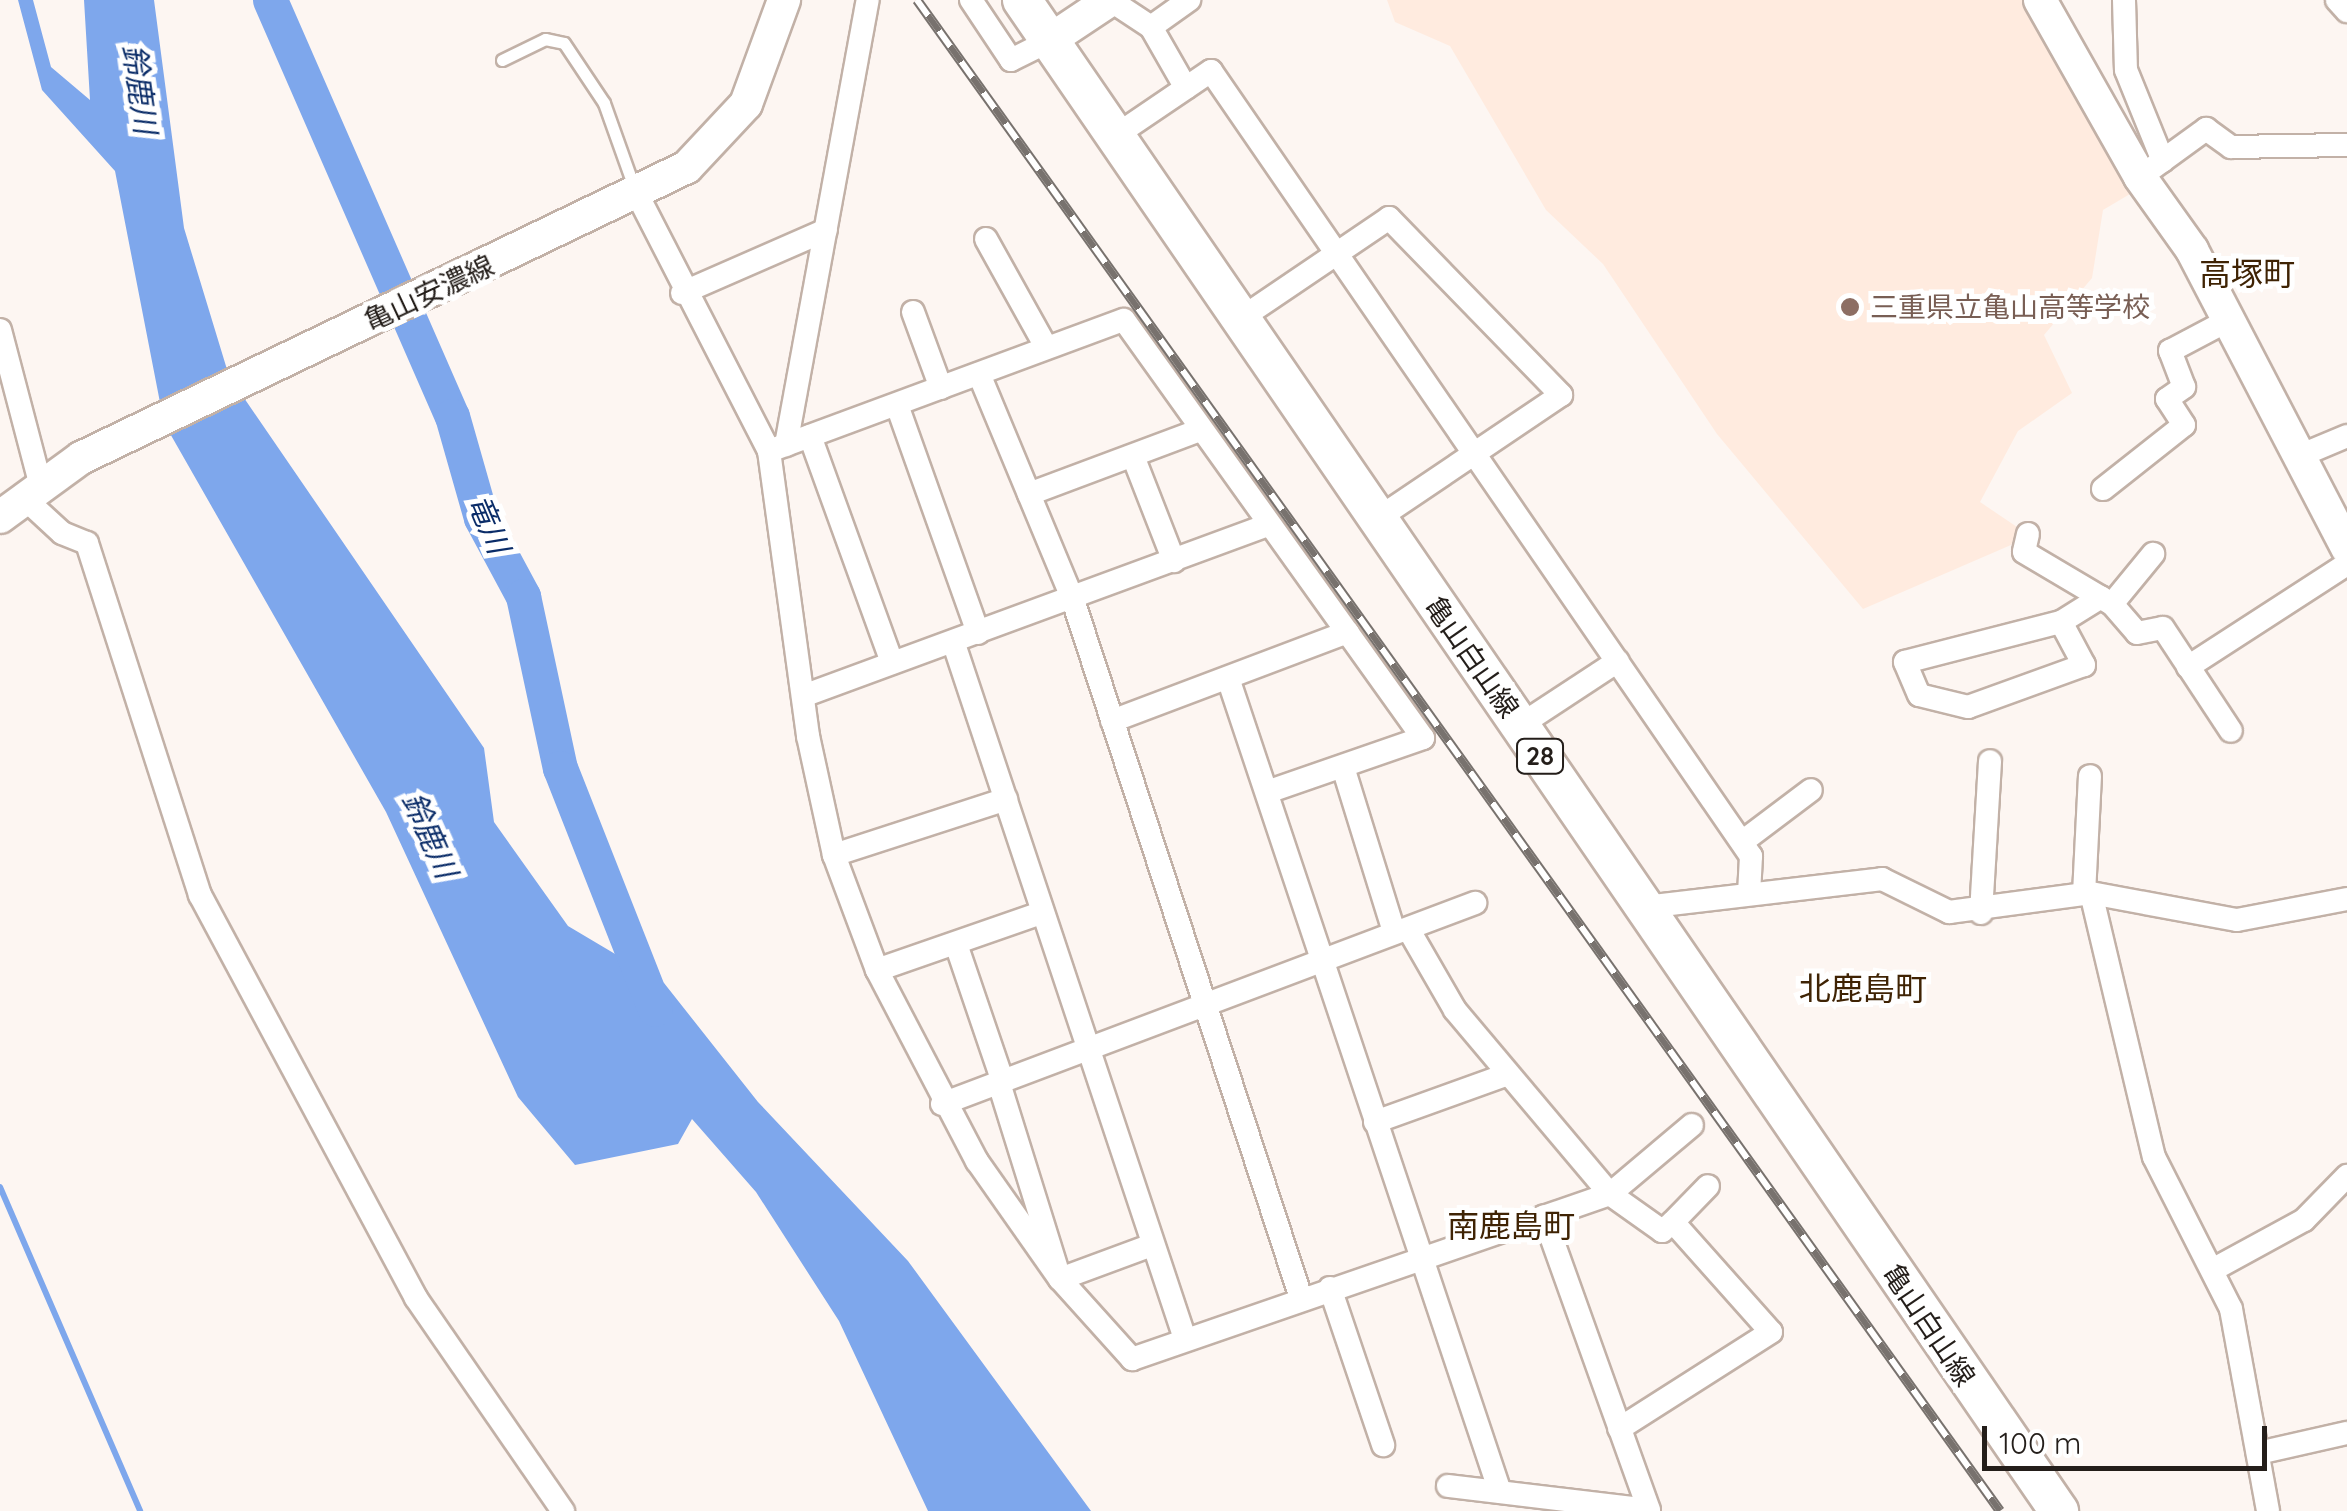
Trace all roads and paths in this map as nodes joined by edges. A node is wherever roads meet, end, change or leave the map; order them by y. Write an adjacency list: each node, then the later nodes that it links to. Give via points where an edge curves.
1 (784, 0): 18 (main road, 亀山安濃線, via 734,123 705,154)
2 (868, 0): 19 (street)
3 (971, 0): 12 (street, via 1011,60)
4 (1022, 0): 12 (main road, 亀山白山線 / 28)
5 (1110, 0): 11 (street); 12 (main road)
6 (1189, 0): 11 (street)
7 (2040, 0): 17 (main road)
8 (2124, 0): 17 (street, via 2126,70)
9 (2337, 0): 10 (street)
10 (2347, 10)
11 (1150, 28): 14 (street)
12 (1048, 42): 15 (main road, 亀山白山線 / 28)
13 (507, 60): 18 (lane, via 545,39 564,43 604,102)
14 (1186, 88): 15 (street); 21 (street, via 1211,70)
15 (1115, 136): 24 (main road, 亀山白山線 / 28)
16 (2347, 145): 17 (street, via 2231,147 2206,129)
17 (2151, 169): 25 (main road)
18 (631, 197): 22 (street); 40 (main road, 亀山安濃線, via 81,458)
19 (826, 230): 22 (street); 34 (street)
20 (986, 239): 27 (street)
21 (1337, 255): 24 (street); 35 (street); 35 (street, via 1389,218 1561,394)
22 (682, 293): 34 (street)
23 (914, 312): 29 (street)
24 (1240, 319): 41 (main road, 亀山白山線 / 28)
25 (2225, 322): 37 (main road); 38 (street, via 2170,351 2184,387 2167,400 2184,425)
26 (0, 330): 40 (street)
27 (1046, 346): 28 (street); 31 (street, via 1124,320)
28 (980, 374): 29 (street); 39 (street)
29 (940, 388): 30 (street)
30 (897, 405): 32 (street); 52 (street)
31 (1200, 430): 36 (street); 42 (street)
32 (810, 436): 34 (street); 55 (street)
33 (2347, 436): 37 (street)
34 (778, 448): 58 (street)
35 (1474, 452): 41 (street); 54 (street)
36 (1133, 456): 39 (street); 46 (street)
37 (2297, 457): 44 (main road)
38 (2102, 490)
39 (1030, 494): 48 (street)
40 (21, 499): 106 (street, via 62,533 87,542 200,895 416,1298)
41 (1376, 519): 60 (main road, 亀山白山線 / 28)
42 (1269, 525): 46 (street); 51 (street)
43 (2028, 534): 49 (street, via 2024,552)
44 (2347, 548)
45 (2153, 554): 49 (street)
46 (1174, 561): 48 (street)
47 (2347, 564): 56 (street)
48 (1073, 600): 52 (street); 59 (street)
49 (2107, 600): 50 (street); 56 (street, via 2136,633 2164,628)
50 (2061, 622): 50 (street, via 1907,654 1906,662 1919,694 1968,707 2084,666)
51 (1348, 632): 57 (street); 63 (street, via 1424,738)
52 (978, 633): 53 (street)
53 (954, 644): 55 (street); 67 (street)
54 (1618, 660): 60 (street); 68 (street)
55 (892, 663): 58 (street)
56 (2188, 667): 61 (street)
57 (1228, 678): 59 (street); 66 (street)
58 (803, 696): 69 (street)
59 (1112, 721): 81 (street)
60 (1519, 726): 74 (main road, 亀山白山線 / 28)
61 (2231, 731)
62 (1990, 761): 76 (street)
63 (1344, 767): 66 (street); 77 (street)
64 (2090, 776): 71 (street)
65 (1811, 790): 68 (street)
66 (1266, 792): 79 (street)
67 (1006, 799): 69 (street); 75 (street)
68 (1742, 842): 70 (street, via 1751,856)
69 (834, 854): 80 (street)
70 (1749, 889): 74 (street); 76 (street, via 1882,879 1949,912)
71 (2087, 893): 72 (street, via 2237,920); 76 (street); 95 (street, via 2154,1157)
72 (2347, 899)
73 (1475, 903): 77 (street)
74 (1645, 907): 107 (main road, 亀山白山線 / 28)
75 (1042, 913): 78 (street); 82 (street)
76 (1981, 913)
77 (1402, 932): 79 (street); 83 (street)
78 (956, 944): 80 (street); 84 (street)
79 (1319, 960): 81 (street); 86 (street)
80 (876, 970): 85 (street)
81 (1202, 1009): 82 (street); 98 (street)
82 (1086, 1051): 84 (street); 93 (street)
83 (1508, 1074): 86 (street); 90 (street)
84 (1001, 1082): 85 (street); 96 (street)
85 (942, 1104): 96 (street)
86 (1375, 1122): 94 (street)
87 (1692, 1126): 90 (street)
88 (2347, 1176): 95 (street, via 2304,1220)
89 (1708, 1186): 92 (street)
90 (1610, 1194): 91 (street); 92 (street, via 1662,1231)
91 (1544, 1216): 94 (street); 100 (street)
92 (1672, 1222): 100 (street, via 1771,1332)
93 (1152, 1245): 96 (street); 99 (street)
94 (1420, 1258): 97 (street); 105 (street)
95 (2216, 1268): 103 (street)
96 (1060, 1279): 99 (street, via 1132,1359)
97 (1330, 1288): 98 (street); 102 (street)
98 (1301, 1298): 99 (street)
99 (1185, 1340)
100 (1618, 1429): 105 (street, via 1649,1510)
101 (2347, 1433): 103 (street)
102 (1383, 1444)
103 (2258, 1453): 108 (street)
104 (1448, 1486): 105 (street)
105 (1500, 1492)
106 (563, 1511)
107 (2059, 1511)
108 (2268, 1511)

